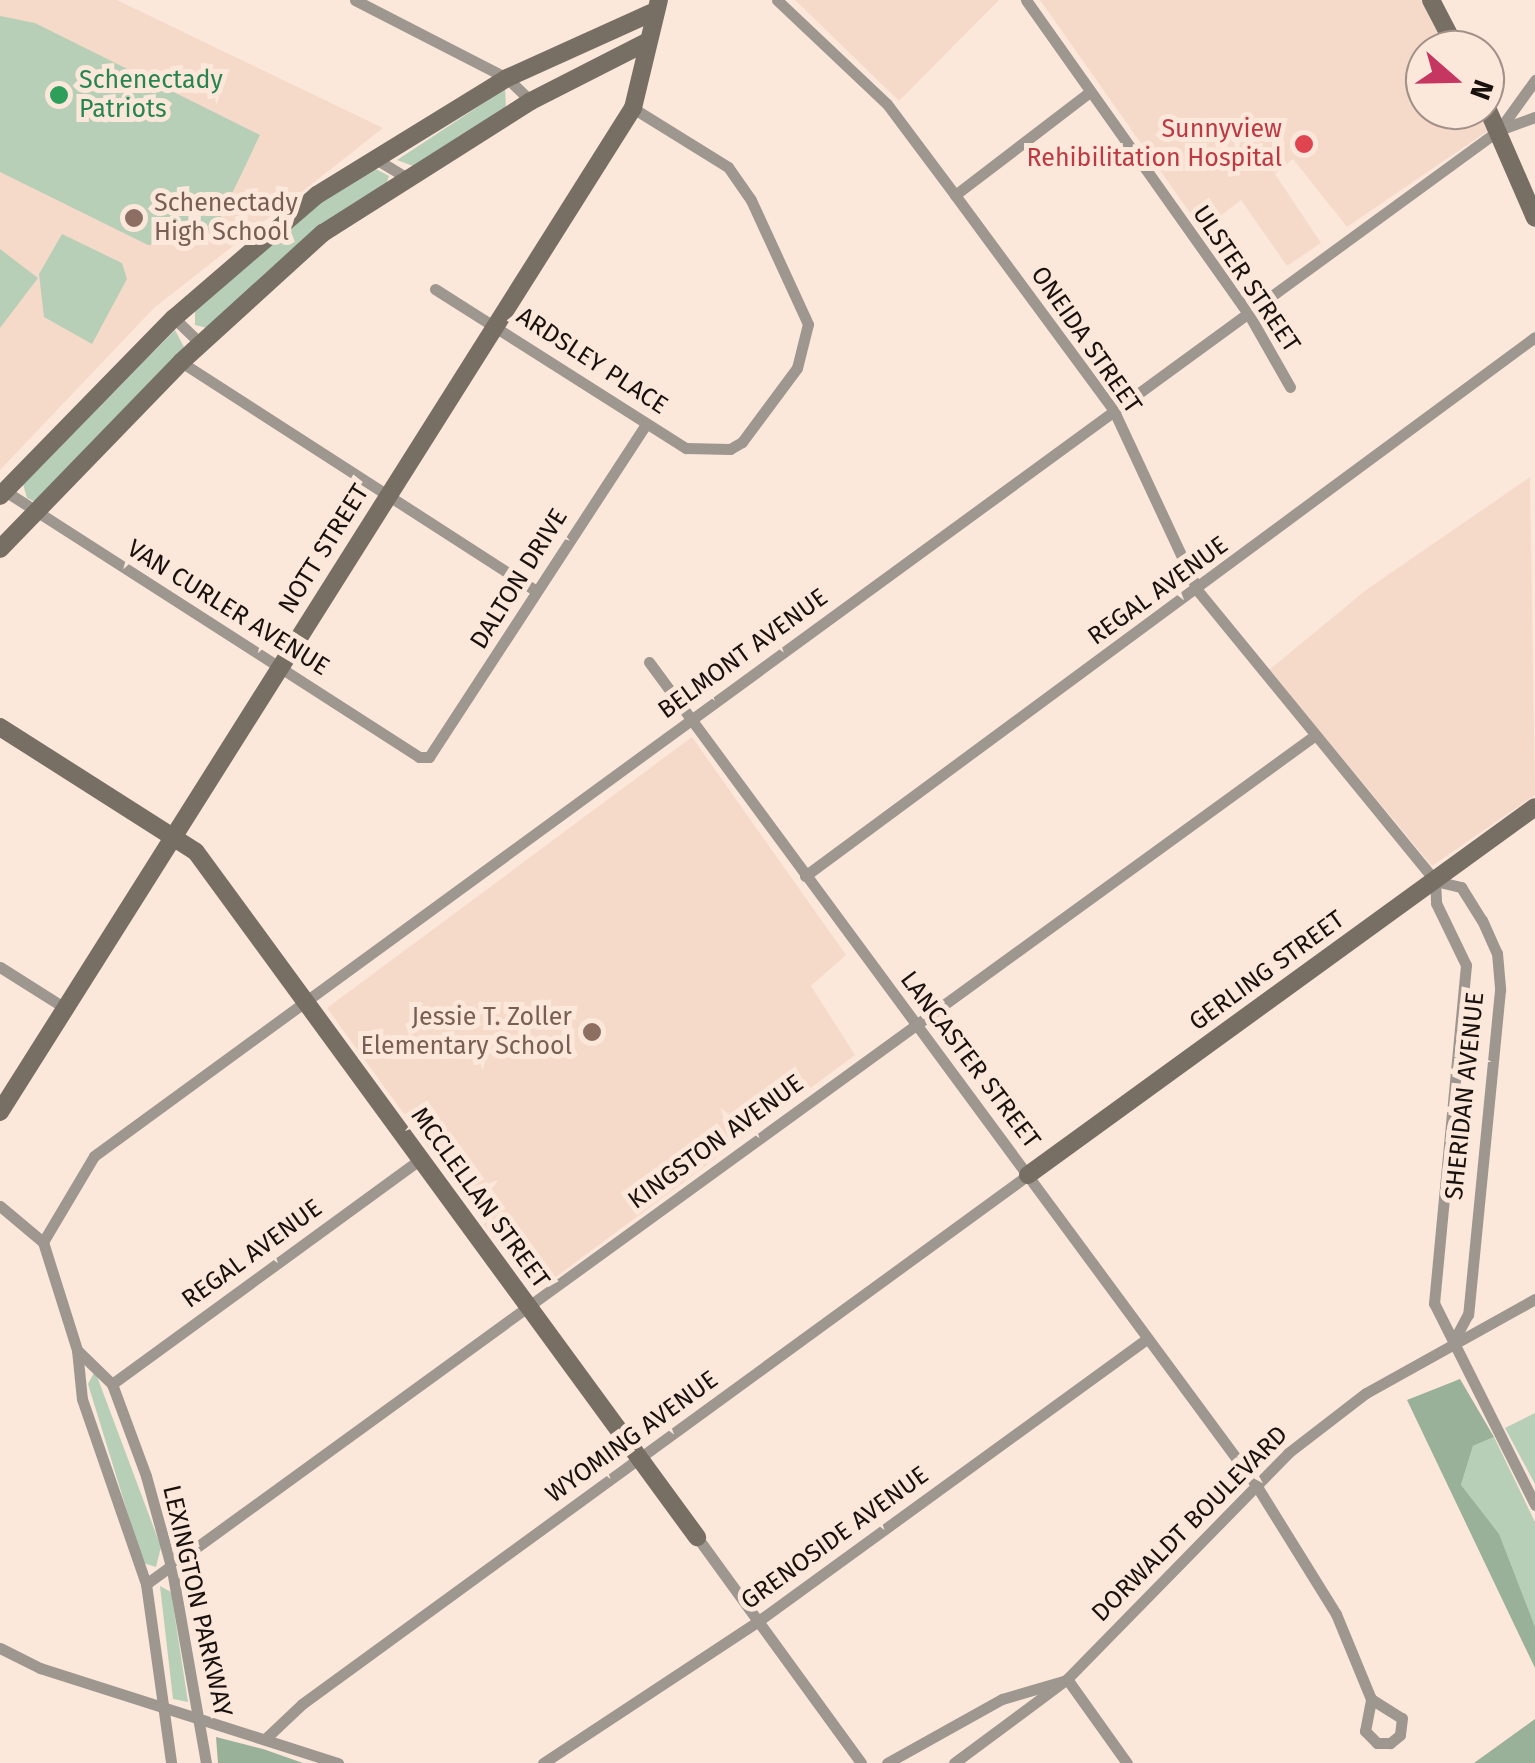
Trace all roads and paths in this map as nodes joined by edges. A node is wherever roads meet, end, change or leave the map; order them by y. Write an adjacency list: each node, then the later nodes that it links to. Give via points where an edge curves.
1 (355, 0): 10 (street)
2 (777, 0): 21 (street, ONEIDA STREET, via 887,104)
3 (1026, 0): 12 (street, ULSTER STREET)
4 (1431, 0): 6 (street)
5 (655, 6): 7 (street); 8 (street, NOTT STREET)
6 (1447, 30)
7 (592, 36): 9 (street); 10 (street)
8 (644, 44): 9 (street); 14 (street, NOTT STREET)
9 (610, 60): 13 (street)
10 (507, 78): 13 (street); 19 (street)
11 (1535, 80): 16 (street)
12 (1087, 94): 21 (street); 24 (street, ULSTER STREET)
13 (531, 101): 20 (street)
14 (633, 108): 26 (street, NOTT STREET); 32 (street, ARDSLEY PLACE, via 728,167 752,200 808,324 797,368 730,449 686,448)
15 (1535, 116): 17 (street)
16 (1505, 122)
17 (1505, 128)
18 (1499, 130): 22 (street); 24 (street, BELMONT AVENUE)
19 (373, 158): 20 (street); 25 (street, via 317,195)
20 (409, 179): 28 (street, via 322,233)
21 (956, 195): 31 (street, ONEIDA STREET)
22 (1535, 218)
23 (435, 288): 26 (street, ARDSLEY PLACE)
24 (1248, 313): 30 (street, ULSTER STREET); 31 (street, BELMONT AVENUE)
25 (174, 318): 28 (street); 33 (street)
26 (495, 326): 32 (street, ARDSLEY PLACE); 34 (street, NOTT STREET)
27 (1535, 337): 38 (street, REGAL AVENUE)
28 (200, 344): 29 (street)
29 (181, 362): 34 (street); 35 (street)
30 (1290, 388)
31 (1113, 410): 38 (street, ONEIDA STREET); 41 (street, BELMONT AVENUE)
32 (646, 424): 37 (street, DALTON DRIVE)
33 (3, 493): 35 (street, VAN CURLER AVENUE)
34 (386, 497): 37 (street); 40 (street, NOTT STREET)
35 (36, 512): 36 (street); 40 (street, VAN CURLER AVENUE)
36 (0, 549)
37 (538, 590): 44 (street, DALTON DRIVE)
38 (1198, 591): 43 (street, ONEIDA STREET); 47 (street, REGAL AVENUE)
39 (649, 662): 41 (street, LANCASTER STREET)
40 (279, 668): 44 (street, VAN CURLER AVENUE); 46 (street, NOTT STREET)
41 (694, 719): 47 (street, LANCASTER STREET); 50 (street, BELMONT AVENUE)
42 (0, 727): 46 (street, MCCLELLAN STREET)
43 (1314, 736): 48 (street, SHERIDAN AVENUE); 52 (street, KINGSTON AVENUE)
44 (430, 757)
45 (1535, 807): 48 (street, GERLING STREET)
46 (173, 836): 50 (street, MCCLELLAN STREET, via 196,852); 51 (street, NOTT STREET)
47 (805, 876): 52 (street, LANCASTER STREET)
48 (1434, 881): 55 (street, GERLING STREET); 61 (street, SHERIDAN AVENUE, via 1436,903 1466,965 1434,1303); 61 (street, SHERIDAN AVENUE, via 1461,886 1482,920 1497,953 1500,990 1468,1314)
49 (0, 967): 51 (street)
50 (307, 1002): 54 (street, MCCLELLAN STREET); 57 (street, BELMONT AVENUE, via 94,1156)
51 (65, 1008): 53 (street, NOTT STREET)
52 (914, 1025): 55 (street, LANCASTER STREET); 59 (street, KINGSTON AVENUE)
53 (0, 1112)
54 (420, 1159): 59 (street, MCCLELLAN STREET); 63 (street, REGAL AVENUE)
55 (1028, 1175): 60 (street, LANCASTER STREET); 64 (street, WYOMING AVENUE)
56 (0, 1206): 57 (street)
57 (43, 1242): 62 (street, LEXINGTON PARKWAY)
58 (1535, 1298): 61 (street, DORWALDT BOULEVARD)
59 (529, 1306): 64 (street, MCCLELLAN STREET); 68 (street, KINGSTON AVENUE)
60 (1147, 1339): 65 (street, LANCASTER STREET); 70 (street, GRENOSIDE AVENUE)
61 (1452, 1342): 65 (street, DORWALDT BOULEVARD, via 1366,1393); 66 (street, SHERIDAN AVENUE)
62 (77, 1350): 63 (street, LEXINGTON PARKWAY); 69 (street, LEXINGTON PARKWAY, via 82,1399)
63 (112, 1384): 68 (street, LEXINGTON PARKWAY)
64 (641, 1459): 67 (street, MCCLELLAN STREET); 76 (street, WYOMING AVENUE, via 302,1704)
65 (1256, 1485): 72 (street, DORWALDT BOULEVARD); 73 (street, LANCASTER STREET, via 1336,1614)
66 (1535, 1504)
67 (696, 1538): 70 (street, MCCLELLAN STREET)
68 (172, 1570): 69 (street, KINGSTON AVENUE); 75 (street, LEXINGTON PARKWAY)
69 (146, 1584): 74 (street, LEXINGTON PARKWAY)
70 (757, 1622): 80 (street, GRENOSIDE AVENUE); 81 (street, MCCLELLAN STREET)
71 (0, 1648): 74 (street)
72 (1067, 1680): 82 (street, DORWALDT BOULEVARD, via 1002,1699); 83 (street, DORWALDT BOULEVARD); 84 (street)
73 (1371, 1699)
74 (166, 1710): 75 (street); 77 (street, LEXINGTON PARKWAY)
75 (202, 1721): 76 (street); 78 (street, LEXINGTON PARKWAY)
76 (265, 1739): 79 (street)
77 (170, 1763)
78 (206, 1763)
79 (338, 1763)
80 (543, 1763)
81 (860, 1763)
82 (887, 1763)
83 (954, 1763)
84 (1127, 1763)

